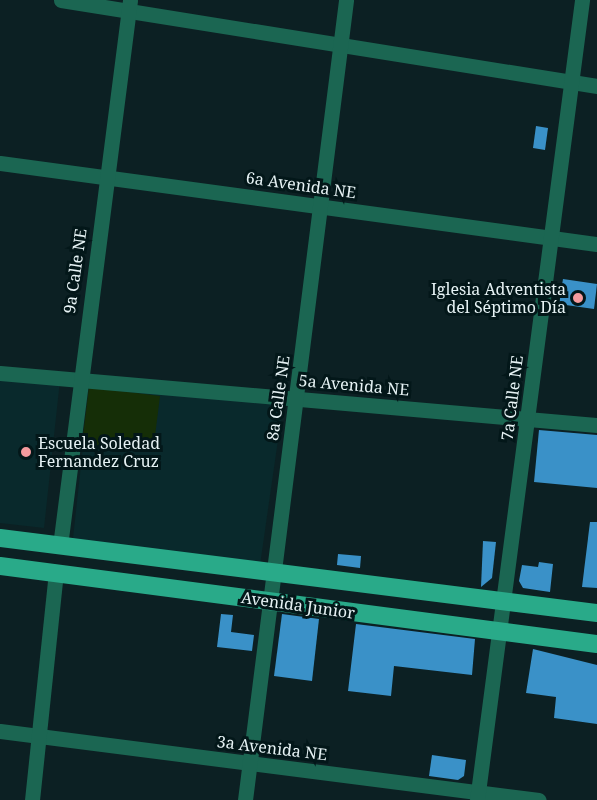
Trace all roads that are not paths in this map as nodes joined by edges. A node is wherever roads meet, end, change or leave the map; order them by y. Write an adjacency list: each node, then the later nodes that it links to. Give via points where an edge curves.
1 (62, 0): 4 (street)
2 (346, 0): 5 (street, 8a Calle NE)
3 (582, 0): 6 (street, 7a Calle NE)
4 (130, 5): 5 (street); 9 (street, 9a Calle NE)
5 (340, 46): 6 (street); 10 (street, 8a Calle NE)
6 (571, 82): 7 (street); 11 (street, 7a Calle NE)
7 (597, 86)
8 (0, 163): 9 (street, 6a Avenida NE)
9 (106, 177): 10 (street, 6a Avenida NE); 14 (street, 9a Calle NE)
10 (320, 206): 11 (street, 6a Avenida NE); 15 (street, 8a Calle NE)
11 (550, 238): 12 (street, 6a Avenida NE); 16 (street, 7a Calle NE)
12 (597, 244)
13 (0, 373): 14 (street, 5a Avenida NE)
14 (79, 380): 15 (street, 5a Avenida NE); 19 (street, 9a Calle NE)
15 (296, 399): 16 (street, 5a Avenida NE); 22 (street, 8a Calle NE)
16 (528, 419): 17 (street, 5a Avenida NE); 23 (street, 7a Calle NE)
17 (597, 425)
18 (0, 538): 19 (main road, Avenida Junior)
19 (60, 546): 22 (main road, Avenida Junior)
20 (0, 566): 21 (main road, Avenida Junior)
21 (56, 573): 24 (main road, Avenida Junior); 29 (street)
22 (273, 573): 23 (main road, Avenida Junior); 24 (street, 8a Calle NE)
23 (503, 600): 25 (main road, Avenida Junior); 26 (street, 7a Calle NE)
24 (270, 602): 26 (main road, Avenida Junior); 30 (street, 8a Calle NE)
25 (597, 612)
26 (499, 632): 27 (main road, Avenida Junior); 31 (street, 7a Calle NE)
27 (597, 644)
28 (0, 731): 29 (street, 3a Avenida NE)
29 (38, 736): 30 (street, 3a Avenida NE); 32 (street)
30 (249, 763): 31 (street, 3a Avenida NE); 33 (street, 8a Calle NE)
31 (477, 796): 34 (street, 3a Avenida NE)
32 (32, 800)
33 (244, 800)
34 (539, 800)

